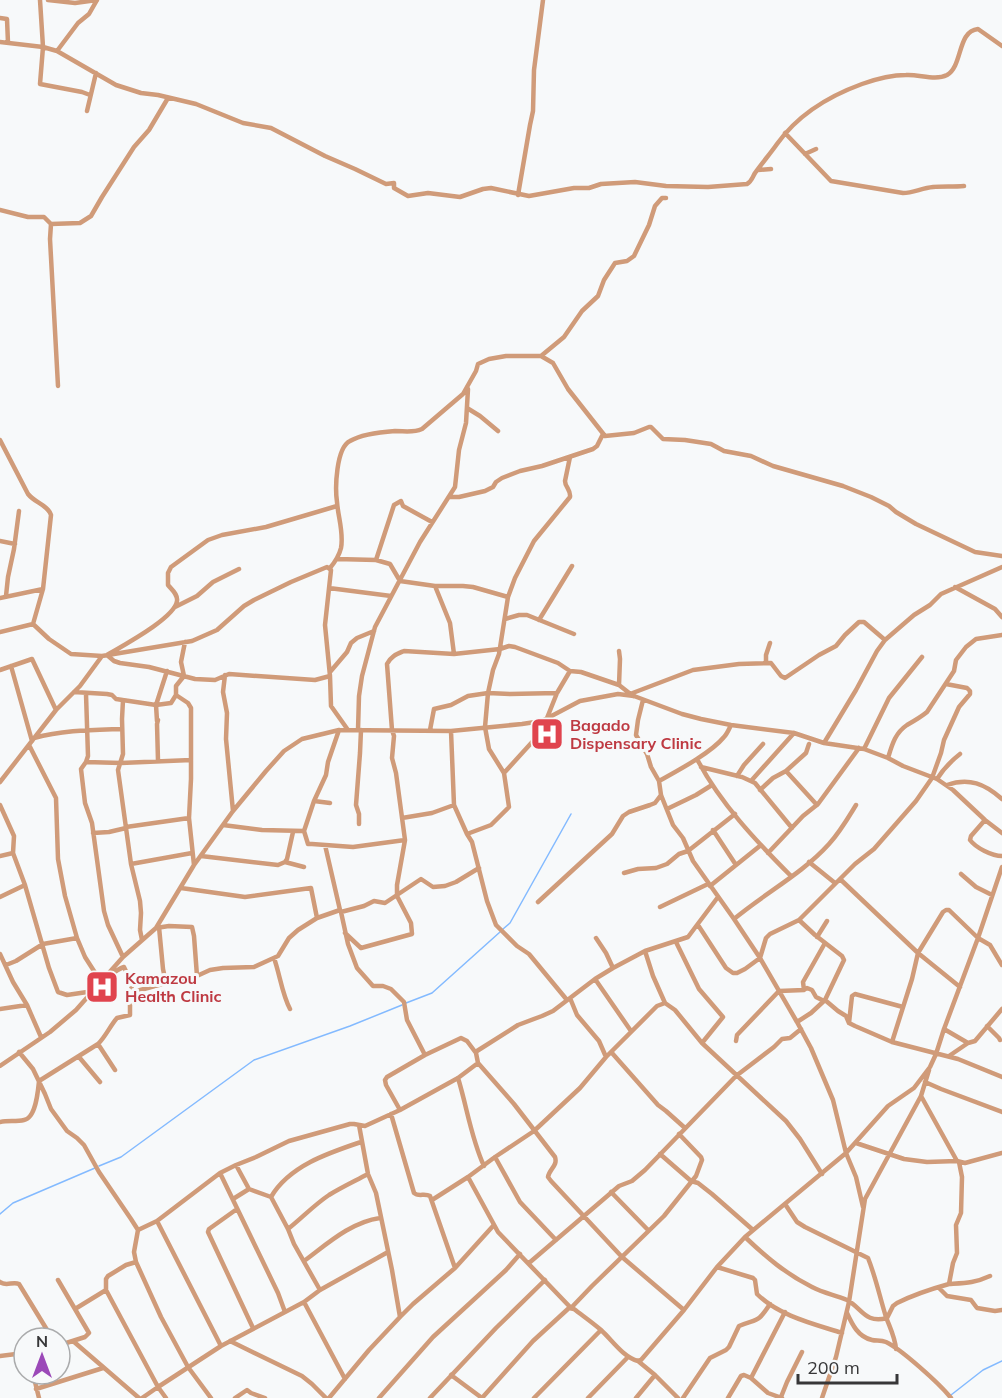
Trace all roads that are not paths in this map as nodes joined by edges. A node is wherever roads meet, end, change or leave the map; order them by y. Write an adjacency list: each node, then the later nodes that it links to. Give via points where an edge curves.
1 (40, 0): 8 (street)
2 (48, 0): 9 (street, via 98,0)
3 (543, 0): 21 (street, via 533,111)
4 (0, 18): 6 (street, via 7,19)
5 (0, 42): 6 (street)
6 (8, 43): 8 (street)
7 (1002, 46): 14 (street, via 978,28 972,29 951,71 945,75 908,74 861,84 816,107)
8 (43, 47): 9 (street); 11 (street, via 40,84)
9 (57, 51): 10 (street)
10 (96, 73): 11 (street); 12 (street, via 128,90)
11 (90, 95): 13 (street)
12 (168, 98): 21 (street, via 281,132 386,184 394,183 394,188 408,196 460,197 491,188); 23 (street, via 91,216 80,223)
13 (87, 111)
14 (785, 133): 16 (street); 17 (street)
15 (816, 149): 16 (street)
16 (805, 154): 20 (street, via 836,183 903,194 932,187)
17 (758, 170): 18 (street); 19 (street, via 747,184)
18 (771, 170)
19 (660, 185): 21 (street, via 606,183); 24 (street, via 664,198 655,206 634,256 615,263 598,296 564,337)
20 (964, 186)
21 (518, 195)
22 (0, 210): 23 (street, via 44,217)
23 (51, 224): 25 (street)
24 (541, 356): 26 (street, via 489,359 478,364); 29 (street, via 553,363)
25 (58, 386)
26 (469, 386): 27 (street); 33 (street, via 416,432 379,432 348,441 340,456)
27 (467, 408): 28 (street); 32 (street, via 456,484)
28 (498, 431)
29 (603, 436): 31 (street, via 595,448); 38 (street, via 651,427 663,439 711,444 751,456 849,488 975,552)
30 (0, 440): 49 (street, via 28,494 50,512)
31 (570, 457): 32 (street, via 502,477 485,491); 52 (street, via 565,481 570,496 534,542)
32 (449, 497): 35 (street)
33 (337, 506): 39 (street, via 342,533); 53 (street, via 208,540 168,573 168,585 176,594)
34 (19, 511): 37 (street)
35 (432, 522): 40 (street, via 403,506 401,501 394,505); 45 (street)
36 (0, 540): 37 (street)
37 (15, 544): 51 (street)
38 (1002, 556)
39 (337, 559): 40 (street); 43 (street)
40 (376, 560): 45 (street, via 390,564)
41 (572, 566): 56 (street)
42 (1002, 567): 47 (street)
43 (330, 568): 48 (street); 63 (street, via 254,600 217,630)
44 (239, 569): 53 (street)
45 (400, 581): 46 (street); 50 (street)
46 (435, 586): 52 (street, via 473,587); 67 (street, via 450,623)
47 (955, 587): 54 (street); 62 (street, via 936,597)
48 (329, 588): 50 (street); 75 (street, via 326,625)
49 (43, 589): 51 (street); 57 (street)
50 (391, 596): 59 (street)
51 (3, 597)
52 (508, 597): 55 (street)
53 (175, 607): 68 (street, via 156,625)
54 (1002, 617)
55 (504, 619): 56 (street, via 522,615); 65 (street)
56 (539, 620): 60 (street)
57 (33, 624): 58 (street); 68 (street, via 71,654)
58 (0, 632)
59 (374, 632): 75 (street, via 351,643); 97 (street, via 362,676)
60 (574, 634)
61 (1002, 635): 78 (street, via 976,639 966,647)
62 (885, 640): 70 (street, via 861,622 836,646 785,678 771,663); 103 (street)
63 (185, 642): 68 (street); 76 (street, via 181,662)
64 (770, 643): 70 (street)
65 (500, 649): 67 (street); 74 (street, via 515,647); 81 (street)
66 (619, 651): 79 (street)
67 (454, 654): 98 (street, via 404,651 390,659 387,664)
68 (104, 656): 73 (street, via 120,663); 80 (street)
69 (922, 657): 106 (street, via 889,698)
70 (766, 663): 85 (street, via 693,670)
71 (11, 666): 72 (street); 89 (street, via 34,661); 102 (street)
72 (0, 670)
73 (167, 671): 76 (street); 88 (street)
74 (570, 671): 79 (street); 82 (street)
75 (330, 674): 77 (street, via 315,680 229,674); 96 (street, via 332,706)
76 (184, 676): 77 (street); 84 (street, via 176,686)
77 (222, 680): 134 (street)
78 (946, 684): 108 (street, via 927,712 898,735); 118 (street, via 968,688 970,694 959,707 944,740)
79 (619, 685): 85 (street)
80 (74, 692): 83 (street); 89 (street)
81 (488, 693): 82 (street); 92 (street); 99 (street, via 436,707)
82 (557, 693): 90 (street)
83 (86, 694): 86 (street, via 107,694); 94 (street)
84 (176, 695): 88 (street, via 171,703); 110 (street, via 191,708)
85 (632, 695): 87 (street); 90 (street, via 580,701)
86 (123, 700): 88 (street); 93 (street)
87 (643, 700): 91 (street); 119 (street, via 636,735)
88 (156, 705): 112 (street)
89 (56, 710): 102 (street)
90 (549, 717): 92 (street); 116 (street)
91 (731, 725): 101 (street); 109 (street, via 720,741)
92 (484, 727): 100 (street); 116 (street, via 489,749)
93 (122, 729): 94 (street); 113 (street)
94 (87, 730): 102 (street, via 56,732); 111 (street)
95 (339, 730): 96 (street); 127 (street); 134 (street, via 292,744)
96 (348, 730): 97 (street)
97 (359, 730): 98 (street); 139 (street)
98 (392, 730): 99 (street); 137 (street, via 392,758)
99 (430, 730): 100 (street)
100 (451, 730): 130 (street)
101 (794, 733): 103 (street); 120 (street)
102 (32, 742): 121 (street); 190 (street, via 56,798 58,859)
103 (824, 743): 106 (street)
104 (763, 744): 117 (street)
105 (810, 744): 115 (street)
106 (861, 748): 108 (street); 131 (street)
107 (960, 754): 118 (street)
108 (888, 758): 118 (street)
109 (697, 759): 114 (street); 119 (street)
110 (191, 760): 112 (street); 136 (street)
111 (86, 762): 113 (street); 145 (street, via 81,768 82,780)
112 (158, 762): 113 (street)
113 (121, 763): 141 (street, via 118,770)
114 (701, 767): 117 (street); 122 (street)
115 (786, 771): 124 (street); 131 (street)
116 (504, 773): 148 (street, via 509,807 491,825)
117 (737, 776): 120 (street)
118 (935, 778): 123 (street); 170 (street, via 874,849)
119 (659, 781): 125 (street)
120 (751, 781): 124 (street)
121 (0, 782)
122 (712, 785): 133 (street); 135 (street)
123 (947, 785): 126 (street, via 969,781); 138 (street)
124 (760, 789): 142 (street)
125 (661, 795): 133 (street); 179 (street, via 651,805 623,816 612,834)
126 (1002, 799)
127 (314, 801): 128 (street); 144 (street)
128 (330, 803)
129 (0, 805): 153 (street, via 14,836)
130 (454, 805): 137 (street); 148 (street)
131 (817, 805): 142 (street)
132 (856, 806): 160 (street, via 829,844)
133 (667, 809): 152 (street)
134 (233, 811): 140 (street)
135 (735, 814): 143 (street); 151 (street)
136 (189, 818): 141 (street); 155 (street)
137 (402, 818): 149 (street)
138 (985, 820): 147 (street); 158 (street, via 970,840)
139 (359, 824)
140 (223, 825): 146 (street); 157 (street)
141 (126, 827): 145 (street); 161 (street)
142 (792, 828): 154 (street)
143 (713, 830): 152 (street); 163 (street)
144 (304, 831): 146 (street); 150 (street, via 308,844)
145 (93, 832): 200 (street, via 108,925)
146 (293, 832): 159 (street)
147 (1002, 833)
148 (467, 834): 166 (street)
149 (405, 840): 150 (street, via 353,847); 175 (street)
150 (325, 845): 181 (street)
151 (761, 847): 154 (street); 163 (street)
152 (688, 850): 167 (street, via 656,868); 173 (street)
153 (13, 853): 156 (street); 172 (street)
154 (768, 853): 169 (street)
155 (192, 854): 161 (street); 162 (street)
156 (0, 856)
157 (201, 856): 159 (street); 162 (street)
158 (1002, 856)
159 (285, 862): 164 (street)
160 (809, 862): 169 (street); 171 (street)
161 (131, 864): 193 (street, via 140,901)
162 (194, 865): 174 (street)
163 (736, 865): 173 (street)
164 (304, 867)
165 (1002, 867): 176 (street)
166 (479, 868): 175 (street, via 445,886 433,887 421,879); 216 (street, via 496,925 529,954)
167 (624, 873)
168 (961, 874): 176 (street)
169 (791, 876): 183 (street)
170 (840, 879): 171 (street); 198 (street)
171 (835, 884): 184 (street)
172 (25, 885): 177 (street); 196 (street)
173 (709, 885): 178 (street); 180 (street)
174 (181, 888): 182 (street, via 245,897 311,888); 187 (street)
175 (397, 896): 181 (street, via 385,903 374,901); 188 (street, via 411,923 412,934 361,948)
176 (992, 896): 192 (street)
177 (0, 897)
178 (718, 897): 183 (street); 186 (street)
179 (538, 902)
180 (660, 907)
181 (340, 911): 182 (street); 188 (street)
182 (317, 918): 201 (street, via 293,934)
183 (734, 919): 202 (street)
184 (799, 920): 189 (street); 202 (street, via 770,934)
185 (827, 921): 189 (street)
186 (698, 925): 194 (street, via 688,937); 202 (street, via 733,973)
187 (157, 928): 193 (street); 207 (street, via 192,927); 210 (street)
188 (345, 933): 241 (street, via 357,968 373,986 391,989 404,1002 407,1020)
189 (817, 937): 195 (street)
190 (77, 938): 196 (street); 209 (street)
191 (596, 938): 205 (street)
192 (978, 938): 198 (street, via 946,910); 203 (street, via 990,945); 211 (street)
193 (142, 940): 200 (street)
194 (676, 942): 197 (street); 234 (street, via 699,989 723,1017)
195 (825, 943): 212 (street, via 803,982); 217 (street, via 844,960)
196 (43, 944): 204 (street); 213 (street, via 58,992)
197 (645, 951): 205 (street); 218 (street)
198 (918, 953): 211 (street); 220 (street)
199 (0, 954): 204 (street)
200 (123, 957): 209 (street)
201 (274, 958): 207 (street, via 254,967 210,970); 222 (street)
202 (760, 958): 214 (street)
203 (1002, 965)
204 (7, 967): 206 (street); 219 (street)
205 (613, 968): 208 (street)
206 (0, 970)
207 (197, 976): 210 (street)
208 (594, 979): 216 (street); 229 (street)
209 (100, 982): 213 (street); 215 (street, via 124,967)
210 (166, 983): 215 (street)
211 (960, 987): 228 (street)
212 (804, 990): 214 (street); 217 (street, via 812,990 816,997)
213 (94, 991): 230 (street)
214 (779, 991): 224 (street); 232 (street, via 736,1035)
215 (133, 992): 236 (street, via 130,1015 115,1019)
216 (569, 999): 238 (street, via 554,1011 511,1029); 244 (street, via 599,1041)
217 (825, 1000): 224 (street); 225 (street)
218 (665, 1003): 229 (street); 234 (street)
219 (27, 1005): 221 (street); 230 (street)
220 (903, 1007): 225 (street, via 855,994); 233 (street)
221 (0, 1009)
222 (290, 1009)
223 (1002, 1009): 226 (street)
224 (797, 1022): 227 (street)
225 (849, 1023): 233 (street)
226 (987, 1026): 231 (street); 235 (street, via 975,1041)
227 (801, 1029): 249 (street, via 782,1039); 266 (street, via 833,1100)
228 (944, 1029): 235 (street); 240 (street)
229 (631, 1031): 239 (street)
230 (41, 1037): 237 (street)
231 (1000, 1040)
232 (736, 1041)
233 (892, 1042): 240 (street)
234 (702, 1043): 249 (street)
235 (968, 1043): 242 (street)
236 (98, 1044): 243 (street); 248 (street)
237 (19, 1052): 246 (street); 252 (street)
238 (476, 1053): 241 (street, via 461,1038); 245 (street)
239 (612, 1053): 244 (street); 261 (street, via 658,1105)
240 (936, 1054): 242 (street); 247 (street)
241 (425, 1055): 256 (street, via 385,1080)
242 (948, 1056): 250 (street)
243 (79, 1057): 252 (street); 253 (street)
244 (606, 1058): 262 (street)
245 (478, 1063): 251 (street); 262 (street)
246 (0, 1066)
247 (930, 1067): 254 (street); 265 (street, via 914,1088 888,1106)
248 (116, 1070)
249 (736, 1076): 261 (street); 275 (street, via 786,1121)
250 (1002, 1077)
251 (458, 1078): 256 (street); 273 (street)
252 (39, 1082): 259 (street, via 29,1118); 292 (street, via 51,1109 84,1145)
253 (100, 1082)
254 (926, 1082): 255 (street); 257 (street)
255 (921, 1096): 267 (street); 271 (street)
256 (400, 1110): 258 (street)
257 (1002, 1112)
258 (391, 1114): 260 (street); 283 (street, via 414,1193 428,1195)
259 (0, 1122)
260 (359, 1125): 264 (street); 272 (street, via 289,1141)
261 (685, 1128): 263 (street)
262 (534, 1131): 270 (street); 287 (street, via 555,1156 548,1178)
263 (679, 1134): 269 (street); 278 (street, via 702,1160)
264 (361, 1142): 276 (street); 281 (street, via 288,1176)
265 (856, 1143): 266 (street); 267 (street)
266 (846, 1153): 275 (street); 285 (street)
267 (889, 1153): 271 (street, via 904,1159); 285 (street)
268 (1002, 1153): 271 (street)
269 (660, 1154): 278 (street); 280 (street, via 632,1181)
270 (495, 1156): 273 (street); 296 (street, via 520,1202)
271 (958, 1162): 310 (street, via 962,1178 961,1213)
272 (236, 1165): 274 (street); 279 (street)
273 (484, 1166): 277 (street)
274 (220, 1173): 282 (street); 289 (street)
275 (822, 1173): 284 (street)
276 (368, 1174): 288 (street); 291 (street, via 330,1195)
277 (468, 1177): 283 (street); 290 (street)
278 (691, 1181): 293 (street); 294 (street)
279 (249, 1189): 281 (street); 282 (street)
280 (611, 1192): 287 (street); 293 (street)
281 (271, 1197): 291 (street)
282 (233, 1199): 286 (street)
283 (432, 1200): 305 (street)
284 (785, 1204): 294 (street); 298 (street, via 804,1227)
285 (863, 1207): 298 (street)
286 (237, 1209): 321 (street); 327 (street, via 208,1232)
287 (584, 1216): 296 (street); 300 (street)
288 (380, 1218): 297 (street); 301 (street, via 358,1224)
289 (157, 1221): 292 (street); 332 (street)
290 (493, 1226): 299 (street); 305 (street)
291 (288, 1229): 301 (street)
292 (138, 1230): 302 (street)
293 (648, 1230): 300 (street)
294 (753, 1230): 295 (street)
295 (745, 1237): 304 (street); 315 (street, via 786,1272)
296 (555, 1240): 303 (street)
297 (388, 1252): 313 (street); 324 (street)
298 (856, 1252): 315 (street); 325 (street, via 868,1258)
299 (520, 1254): 303 (street); 356 (street, via 433,1337)
300 (622, 1257): 317 (street); 319 (street)
301 (304, 1261): 313 (street)
302 (136, 1263): 312 (street, via 108,1276); 337 (street)
303 (529, 1263): 308 (street)
304 (717, 1267): 316 (street, via 753,1278 757,1294); 319 (street)
305 (455, 1268): 324 (street)
306 (990, 1276): 310 (street, via 970,1283)
307 (58, 1280): 318 (street)
308 (545, 1280): 317 (street); 339 (street)
309 (0, 1282): 326 (street, via 19,1284)
310 (949, 1284): 311 (street)
311 (939, 1288): 320 (street, via 947,1296 971,1300 977,1308); 325 (street, via 897,1303)
312 (106, 1290): 318 (street); 344 (street)
313 (320, 1290): 314 (street)
314 (304, 1302): 321 (street); 342 (street)
315 (849, 1302): 323 (street); 325 (street, via 873,1319)
316 (770, 1304): 322 (street); 363 (street, via 761,1317 739,1326 729,1347 710,1358)
317 (571, 1308): 328 (street); 358 (street, via 533,1341)
318 (75, 1309): 330 (street, via 89,1333)
319 (684, 1310): 336 (street)
320 (1002, 1310)
321 (285, 1312): 327 (street)
322 (785, 1312): 329 (street); 341 (street)
323 (847, 1312): 329 (street); 333 (street, via 862,1336)
324 (400, 1317): 342 (street)
325 (887, 1318): 333 (street)
326 (45, 1326)
327 (253, 1328): 331 (street)
328 (601, 1330): 335 (street); 359 (street)
329 (842, 1333): 366 (street)
330 (73, 1341): 338 (street)
331 (230, 1341): 332 (street); 355 (street, via 302,1376)
332 (221, 1346): 337 (street)
333 (896, 1349): 348 (street)
334 (802, 1352): 365 (street)
335 (628, 1357): 336 (street); 360 (street)
336 (638, 1362): 340 (street)
337 (188, 1367): 344 (street); 352 (street)
338 (103, 1368): 345 (street); 350 (street)
339 (452, 1375): 357 (street); 358 (street)
340 (655, 1375): 361 (street); 362 (street)
341 (751, 1378): 347 (street); 364 (street, via 741,1376)
342 (345, 1379): 355 (street)
343 (35, 1386): 345 (street)
344 (158, 1387): 350 (street); 351 (street)
345 (36, 1389): 349 (street)
346 (252, 1396): 353 (street, via 244,1390); 354 (street)
347 (770, 1396): 365 (street)
348 (949, 1396)
349 (39, 1398)
350 (141, 1398)
351 (166, 1398)
352 (211, 1398)
353 (235, 1398)
354 (265, 1398)
355 (327, 1398)
356 (379, 1398)
357 (430, 1398)
358 (482, 1398)
359 (534, 1398)
360 (588, 1398)
361 (636, 1398)
362 (678, 1398)
363 (683, 1398)
364 (728, 1398)
365 (781, 1398)
366 (822, 1398)

